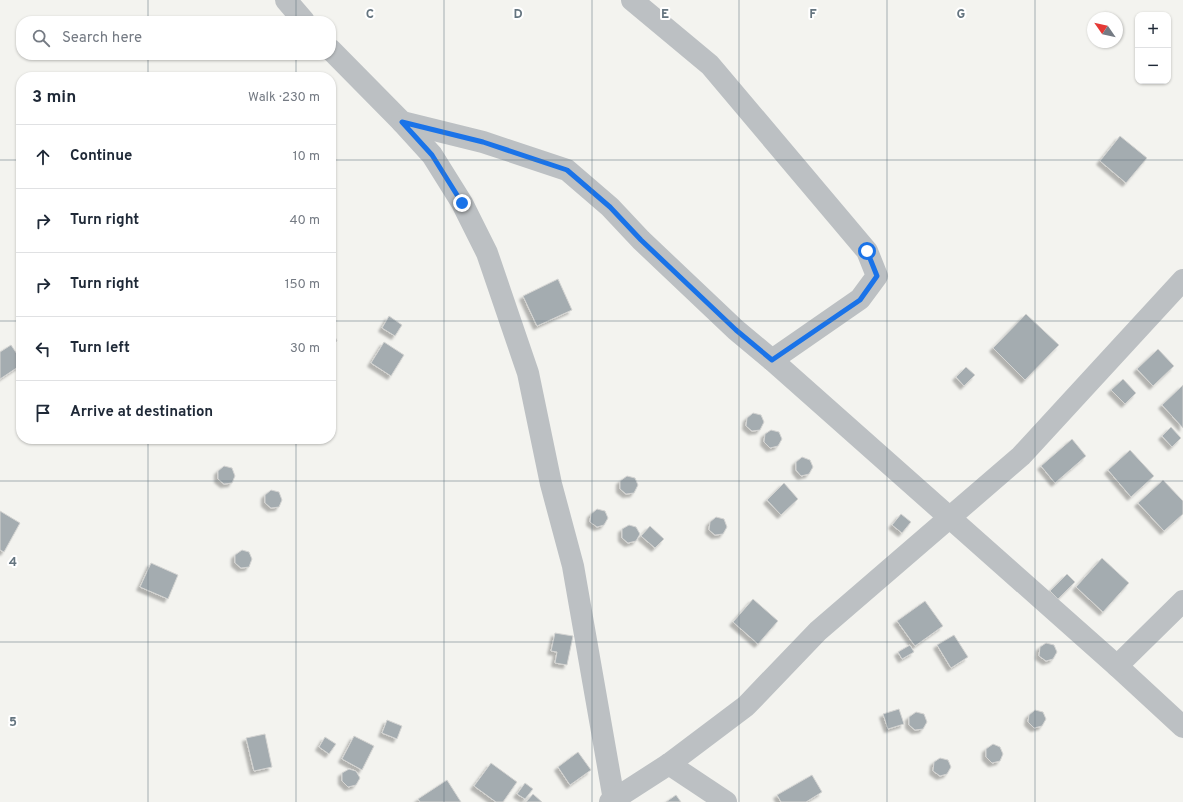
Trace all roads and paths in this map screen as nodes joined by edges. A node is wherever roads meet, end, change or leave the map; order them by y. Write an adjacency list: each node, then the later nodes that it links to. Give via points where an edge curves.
1 (286, 0): 3 (street)
2 (632, 0): 7 (street, via 710,65 867,251 877,276 860,300)
3 (300, 16)
4 (336, 55): 5 (street)
5 (402, 122): 7 (street, via 483,142 567,170 610,207 736,330); 13 (street, via 432,155 462,203 487,253 528,373 551,484 573,566)
6 (1183, 280): 8 (street, via 1021,456)
7 (772, 360): 8 (street)
8 (949, 518): 10 (street); 12 (street, via 818,630 746,706)
9 (1183, 602): 10 (street)
10 (1117, 666): 11 (street)
11 (1183, 727)
12 (669, 764): 13 (street); 14 (street)
13 (612, 801)
14 (726, 802)

